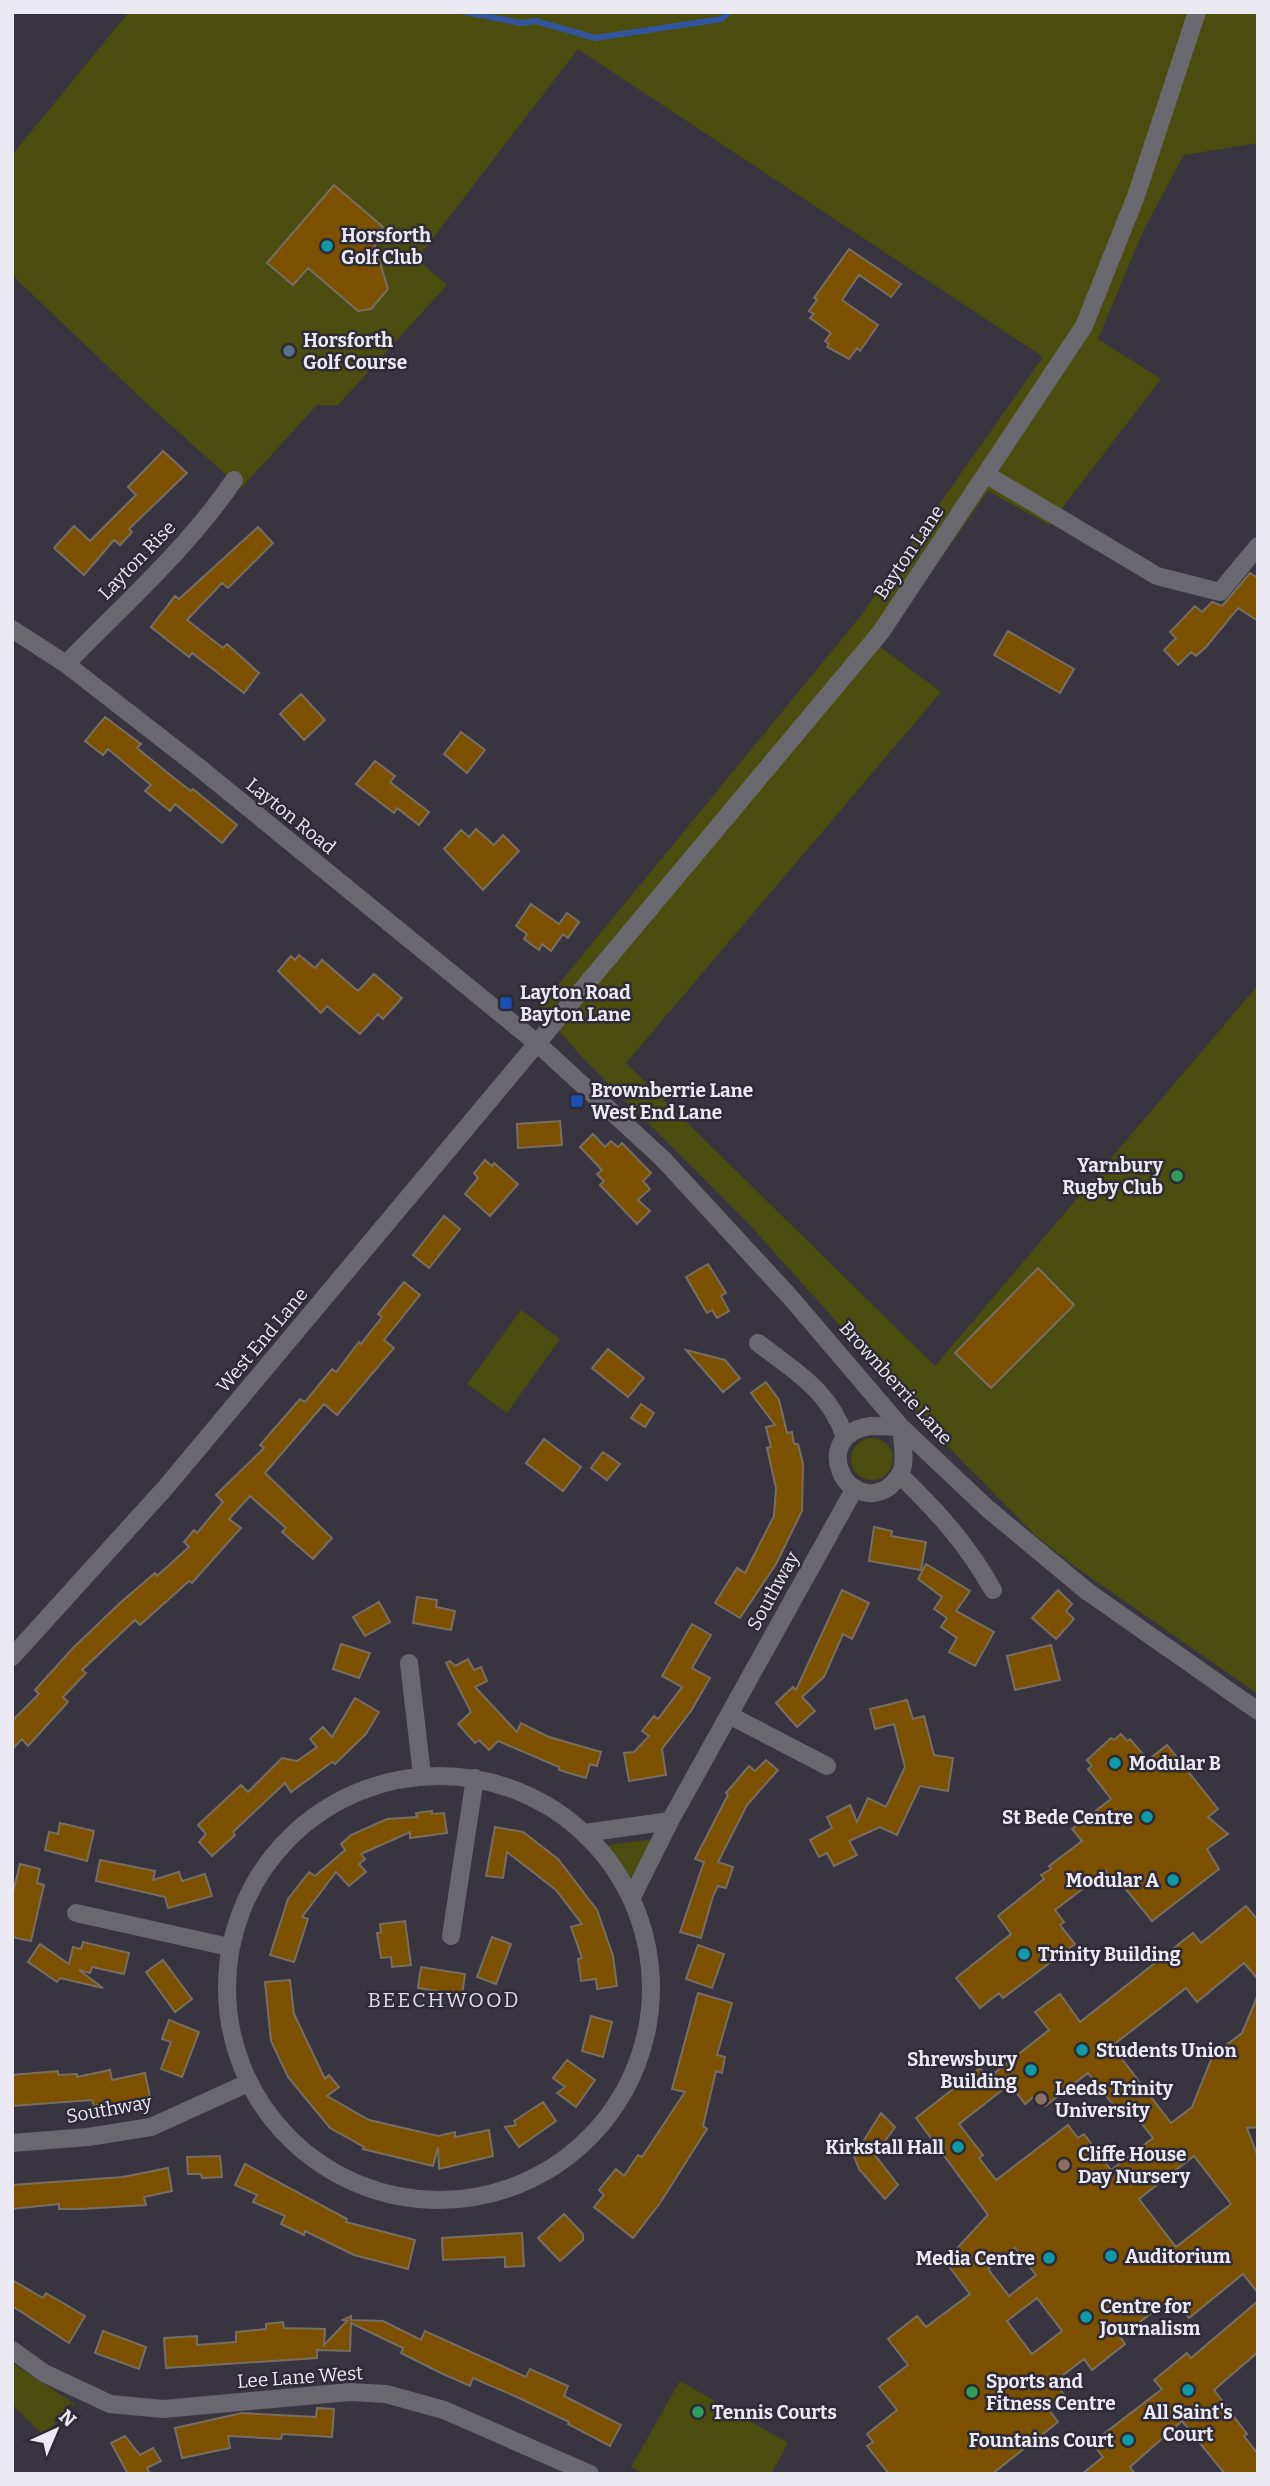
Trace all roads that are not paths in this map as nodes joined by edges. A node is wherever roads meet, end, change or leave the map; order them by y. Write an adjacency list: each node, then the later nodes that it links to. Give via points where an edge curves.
1 (1197, 12): 2 (street, Bayton Lane, via 1136,196 1084,326)
2 (987, 475): 4 (street, via 1157,576 1192,587 1220,592); 7 (street, Bayton Lane, via 881,632)
3 (234, 480): 6 (street, Layton Rise, via 207,516)
4 (1258, 546)
5 (12, 629): 6 (street, Layton Road)
6 (66, 664): 7 (street, Layton Road)
7 (538, 1044): 9 (street, Brownberrie Lane, via 663,1159); 14 (street, West End Lane, via 166,1487)
8 (758, 1343): 10 (street, via 806,1379 836,1411)
9 (901, 1427): 10 (street, via 861,1427); 11 (street, via 904,1456); 16 (street, Brownberrie Lane, via 988,1509 1088,1592)
10 (845, 1437): 12 (street, via 838,1465 841,1475)
11 (900, 1475): 12 (street, via 875,1492); 13 (street, via 946,1519)
12 (855, 1488): 17 (street, Southway)
13 (993, 1590)
14 (12, 1657)
15 (409, 1663): 19 (street)
16 (1258, 1711)
17 (729, 1715): 18 (street); 21 (street, Southway)
18 (827, 1766)
19 (422, 1775): 20 (street); 26 (street, via 374,1785 340,1800 290,1835 262,1869 241,1908)
20 (475, 1778): 22 (street, via 515,1789 552,1807); 25 (street)
21 (670, 1821): 22 (street); 23 (street, Southway)
22 (585, 1833): 23 (street)
23 (632, 1896): 27 (street, via 649,1949 651,2005 640,2059 615,2108 579,2150 532,2180 480,2197 425,2201 370,2190 320,2165 289,2138)
24 (76, 1913): 26 (street)
25 (451, 1936)
26 (229, 1947): 27 (street, via 227,2016)
27 (248, 2083): 28 (street, Southway, via 151,2127)
28 (12, 2143)
29 (12, 2350): 30 (street, Lee Lane West, via 44,2373 110,2404 163,2409 350,2392 386,2394 444,2410)
30 (590, 2474)

